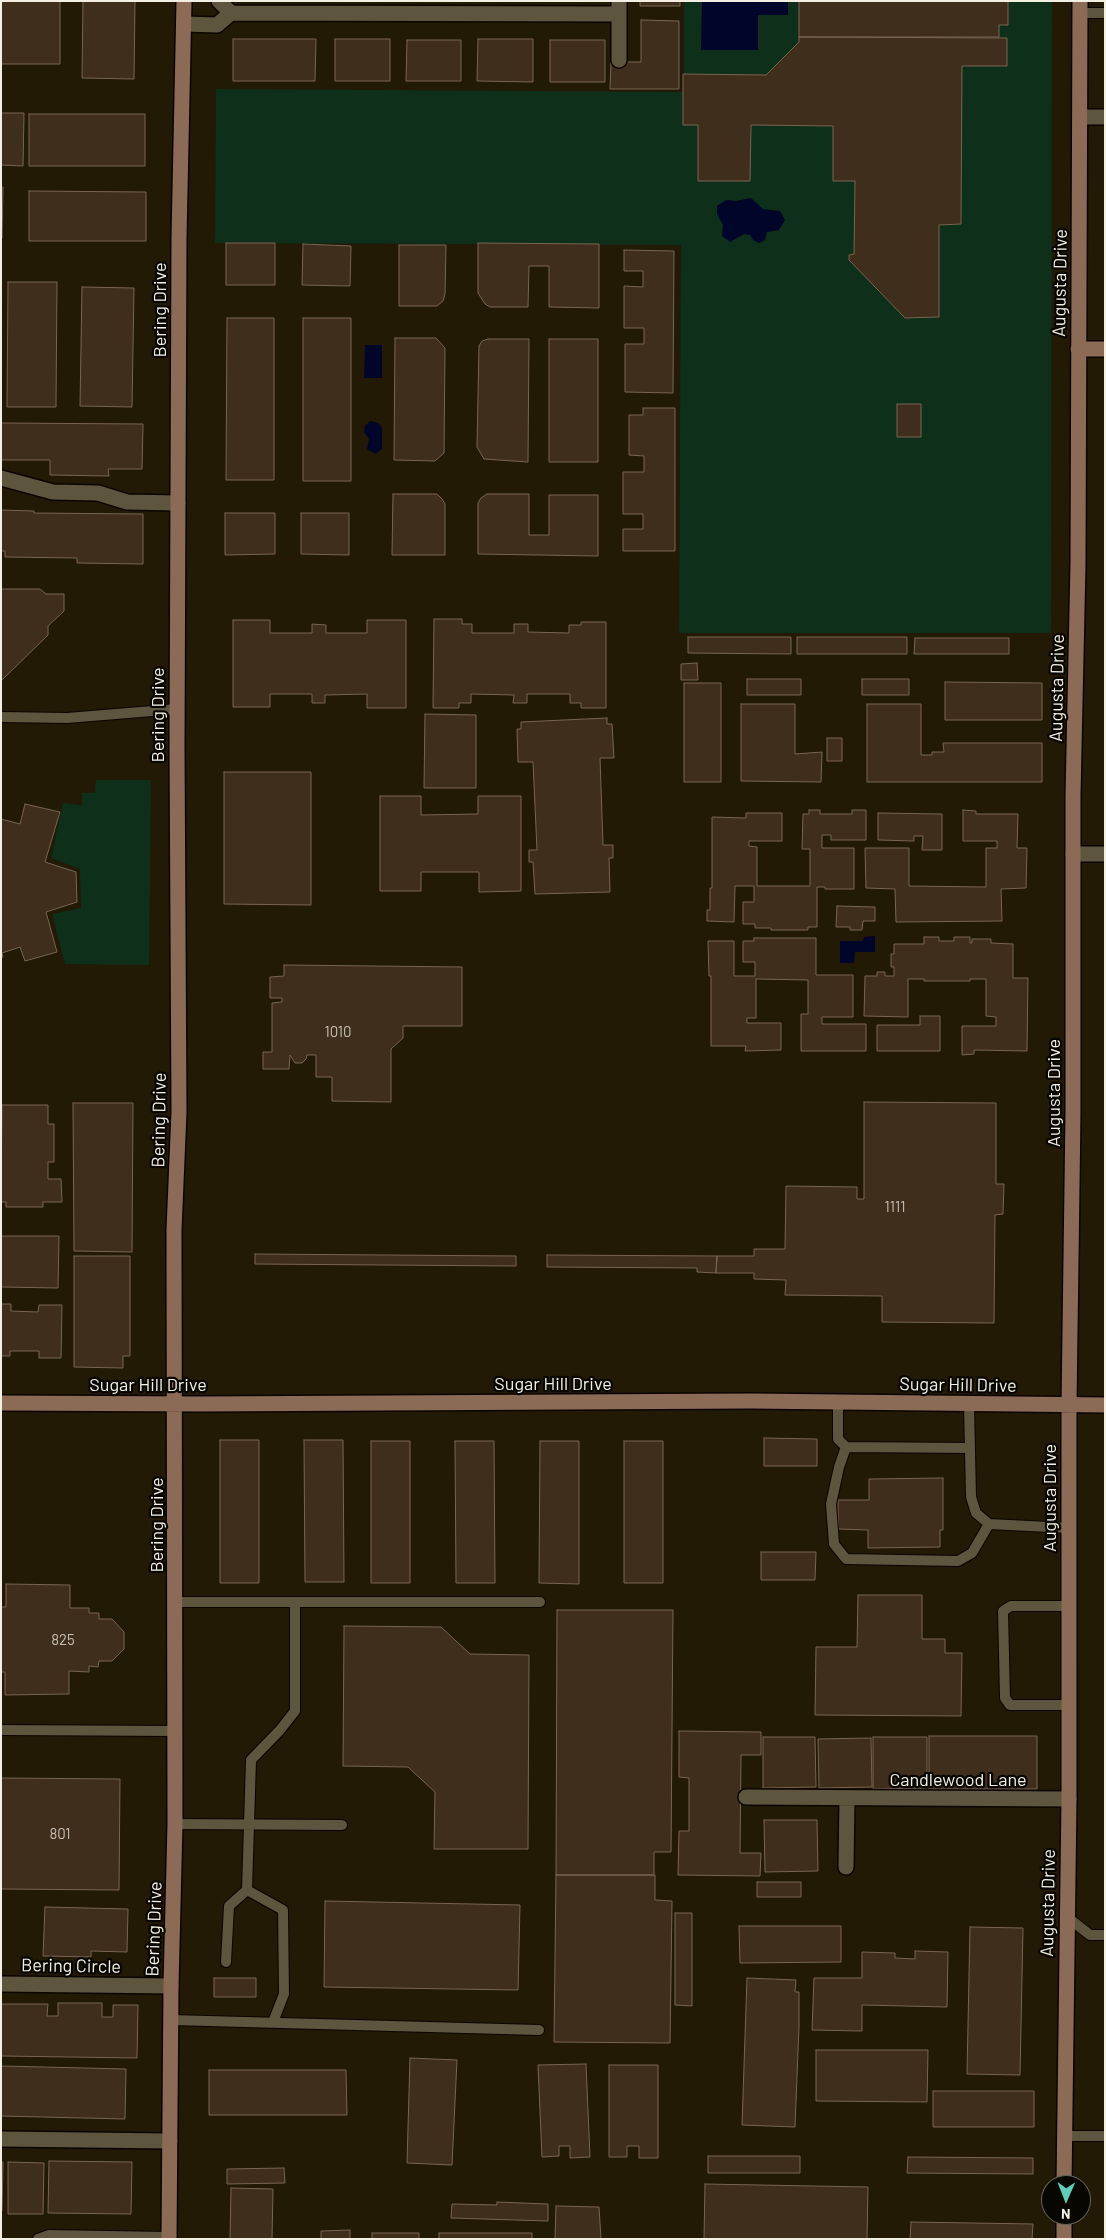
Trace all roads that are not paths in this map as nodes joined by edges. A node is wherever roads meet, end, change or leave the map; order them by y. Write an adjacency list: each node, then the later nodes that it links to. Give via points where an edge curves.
1 (184, 1): 7 (street, Bering Drive)
2 (219, 1): 5 (street)
3 (1080, 7): 6 (lane); 9 (street, Augusta Drive)
4 (619, 8): 5 (street); 8 (street)
5 (231, 13): 7 (street, via 217,25)
6 (1105, 13)
7 (184, 24): 14 (street, Bering Drive)
8 (619, 60)
9 (1080, 116): 10 (street); 11 (street, Augusta Drive)
10 (1105, 117)
11 (1078, 349): 12 (street); 17 (street, Augusta Drive)
12 (1105, 349)
13 (1, 478): 14 (street, via 53,492 98,493 127,502)
14 (178, 503): 15 (street, Bering Drive)
15 (177, 709): 16 (lane, via 67,718); 21 (street, Bering Drive, via 179,1112 174,1230)
16 (1, 717)
17 (1073, 854): 18 (street); 23 (street, Augusta Drive)
18 (1105, 854)
19 (838, 1402): 21 (street, Sugar Hill Drive); 22 (street, Sugar Hill Drive); 25 (lane, via 838,1439)
20 (1, 1403): 21 (street, Sugar Hill Drive)
21 (176, 1404): 29 (street, Bering Drive)
22 (969, 1404): 23 (street, Sugar Hill Drive); 26 (lane)
23 (1069, 1405): 24 (street, Sugar Hill Drive); 28 (street, Augusta Drive)
24 (1105, 1405)
25 (846, 1447): 26 (lane); 27 (lane, via 831,1504 834,1544 846,1558 958,1561 972,1553)
26 (970, 1448): 27 (lane, via 971,1497 976,1513)
27 (989, 1524): 28 (lane)
28 (1069, 1528): 32 (street, Augusta Drive)
29 (175, 1602): 30 (lane); 35 (street, Bering Drive)
30 (295, 1602): 31 (lane); 40 (lane, via 294,1711 251,1760)
31 (540, 1602)
32 (1069, 1606): 33 (street, Augusta Drive); 33 (lane, via 1011,1606 1003,1611 1005,1698 1010,1706)
33 (1069, 1705): 38 (street, Augusta Drive)
34 (1, 1730): 35 (lane)
35 (174, 1731): 39 (street, Bering Drive)
36 (746, 1797): 37 (street, Candlewood Lane)
37 (847, 1798): 38 (street, Candlewood Lane); 42 (street)
38 (1069, 1799): 44 (street, Augusta Drive)
39 (175, 1824): 40 (lane); 48 (street, Bering Drive)
40 (249, 1825): 41 (lane); 43 (lane)
41 (342, 1825)
42 (846, 1867)
43 (247, 1890): 46 (lane, via 229,1906); 50 (lane, via 283,1910 284,1994)
44 (1066, 1916): 45 (lane, via 1090,1935); 52 (street, Augusta Drive)
45 (1105, 1935)
46 (226, 1962)
47 (1, 1984): 48 (street, Bering Circle)
48 (171, 1986): 49 (street, Bering Drive)
49 (171, 2020): 50 (lane); 55 (street, Bering Drive)
50 (273, 2022): 51 (lane)
51 (540, 2030)
52 (1064, 2136): 53 (lane); 56 (street, Augusta Drive)
53 (1105, 2136)
54 (1, 2139): 55 (street)
55 (170, 2141): 58 (street, Bering Drive)
56 (1064, 2175)
57 (1064, 2225): 60 (street)
58 (170, 2238): 59 (lane, via 49,2235)
59 (38, 2239)
60 (1064, 2239)

